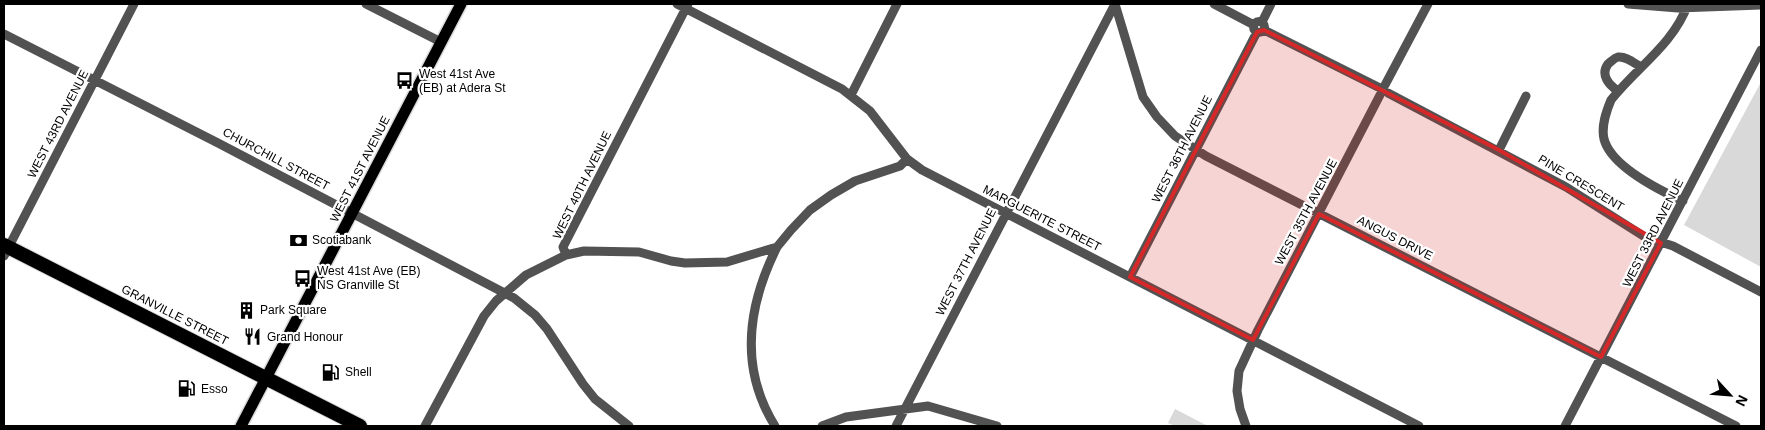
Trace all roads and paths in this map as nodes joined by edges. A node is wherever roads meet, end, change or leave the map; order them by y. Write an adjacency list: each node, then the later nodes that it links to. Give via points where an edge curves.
1 (134, 4): 19 (street, WEST 43RD AVENUE)
2 (366, 4): 16 (street)
3 (461, 4): 16 (main road, WEST 41ST AVENUE)
4 (677, 4): 12 (street, MARGUERITE STREET)
5 (897, 4): 22 (street)
6 (1115, 4): 24 (street, ANGUS DRIVE, via 1143,97 1176,136); 28 (street, WEST 37TH AVENUE)
7 (1214, 4): 14 (street, PINE CRESCENT)
8 (1271, 4): 14 (street, WEST 36TH AVENUE)
9 (1428, 4): 20 (street, WEST 35TH AVENUE)
10 (1628, 4): 13 (street)
11 (1761, 4): 13 (street)
12 (687, 6): 22 (street, MARGUERITE STREET); 34 (street, WEST 40TH AVENUE, via 563,247)
13 (1687, 6): 18 (street, via 1673,34)
14 (1259, 27): 20 (street, PINE CRESCENT); 24 (street, WEST 36TH AVENUE)
15 (4, 34): 19 (street, CHURCHILL STREET)
16 (441, 42): 29 (main road, WEST 41ST AVENUE)
17 (1761, 50): 27 (street, WEST 33RD AVENUE)
18 (1640, 67): 21 (street); 21 (street, via 1628,59 1618,57 1611,61 1605,68 1605,76)
19 (95, 81): 29 (street, CHURCHILL STREET); 33 (street, WEST 43RD AVENUE)
20 (1383, 90): 25 (street, PINE CRESCENT); 30 (street, WEST 35TH AVENUE)
21 (1618, 91): 27 (street, via 1611,100 1603,125 1607,146 1628,168)
22 (851, 95): 26 (street, MARGUERITE STREET, via 870,111)
23 (1526, 96): 25 (street)
24 (1196, 149): 30 (street, ANGUS DRIVE); 35 (street, WEST 36TH AVENUE)
25 (1499, 150): 31 (street, PINE CRESCENT, via 1566,187 1645,237)
26 (906, 159): 28 (street, MARGUERITE STREET); 32 (street, via 900,166 855,181 831,195 810,210)
27 (1683, 201): 31 (street, WEST 33RD AVENUE)
28 (1005, 213): 35 (street, MARGUERITE STREET); 41 (street, WEST 37TH AVENUE)
29 (353, 214): 37 (street, CHURCHILL STREET); 40 (main road, WEST 41ST AVENUE)
30 (1319, 214): 38 (street, WEST 35TH AVENUE); 39 (street, ANGUS DRIVE)
31 (1662, 242): 36 (street, PINE CRESCENT); 39 (street, WEST 33RD AVENUE)
32 (778, 247): 34 (street, via 727,262 686,263 639,252); 46 (street, via 761,284 752,330 755,373 763,402)
33 (5, 250): 40 (highway, GRANVILLE STREET)
34 (566, 255): 37 (street, WEST 40TH AVENUE, via 526,275)
35 (1130, 276): 38 (street, MARGUERITE STREET)
36 (1761, 292)
37 (505, 293): 44 (street, WEST 40TH AVENUE, via 484,316); 45 (street, CHURCHILL STREET, via 534,315 557,342 595,399)
38 (1253, 340): 50 (street, WEST 35TH AVENUE, via 1239,371 1237,391); 51 (street, MARGUERITE STREET)
39 (1602, 357): 52 (street, WEST 33RD AVENUE); 53 (street, ANGUS DRIVE)
40 (267, 378): 42 (main road, WEST 41ST AVENUE); 43 (highway, GRANVILLE STREET)
41 (904, 409): 47 (street, via 846,417); 48 (street, WEST 37TH AVENUE); 49 (street, via 928,406)
42 (241, 426)
43 (360, 426)
44 (425, 426)
45 (629, 426)
46 (775, 426)
47 (822, 426)
48 (896, 426)
49 (997, 426)
50 (1246, 426)
51 (1419, 426)
52 (1565, 426)
53 (1736, 426)

